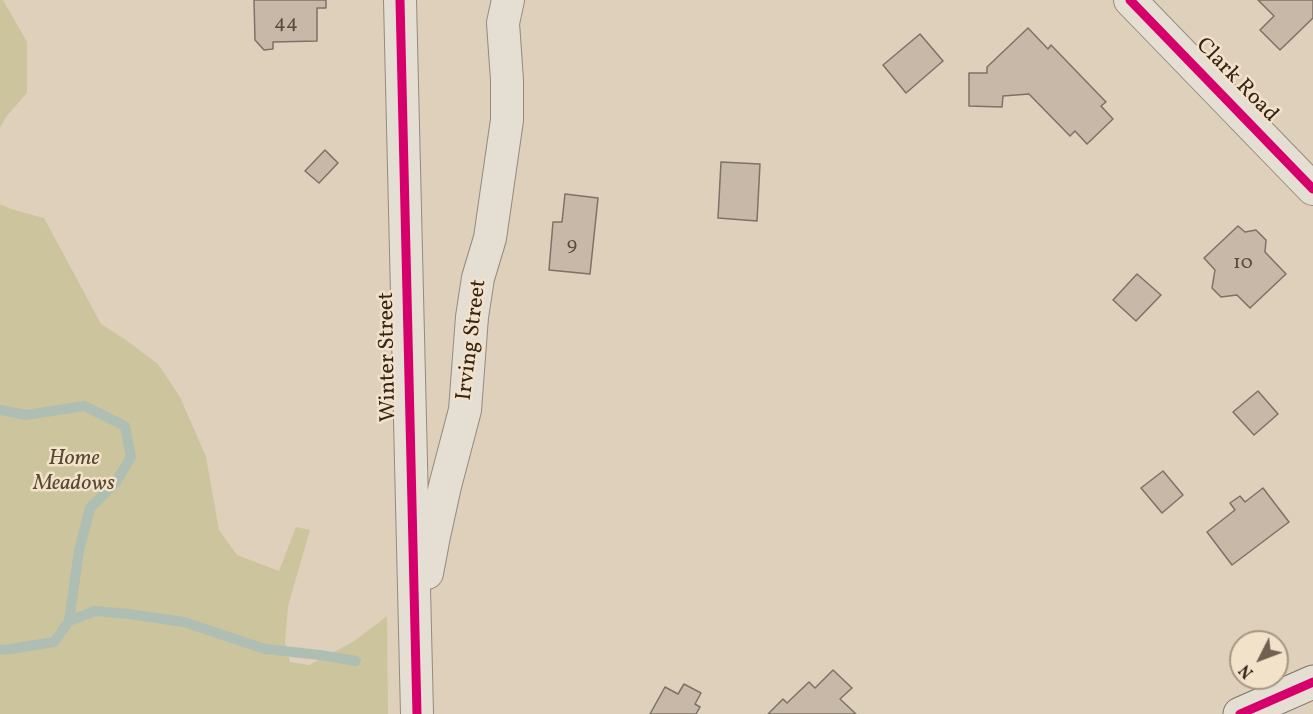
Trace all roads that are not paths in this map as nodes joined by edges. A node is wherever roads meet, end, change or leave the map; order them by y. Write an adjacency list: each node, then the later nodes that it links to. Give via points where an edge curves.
1 (400, 0): 5 (street, Winter Street)
2 (508, 0): 5 (street, Irving Street, via 503,23 507,120 497,190 471,317 465,410 434,536)
3 (1131, 0): 4 (street, Clark Road)
4 (1313, 189)
5 (416, 642): 7 (street, Winter Street)
6 (1313, 682): 8 (main road)
7 (417, 714)
8 (1240, 714)

